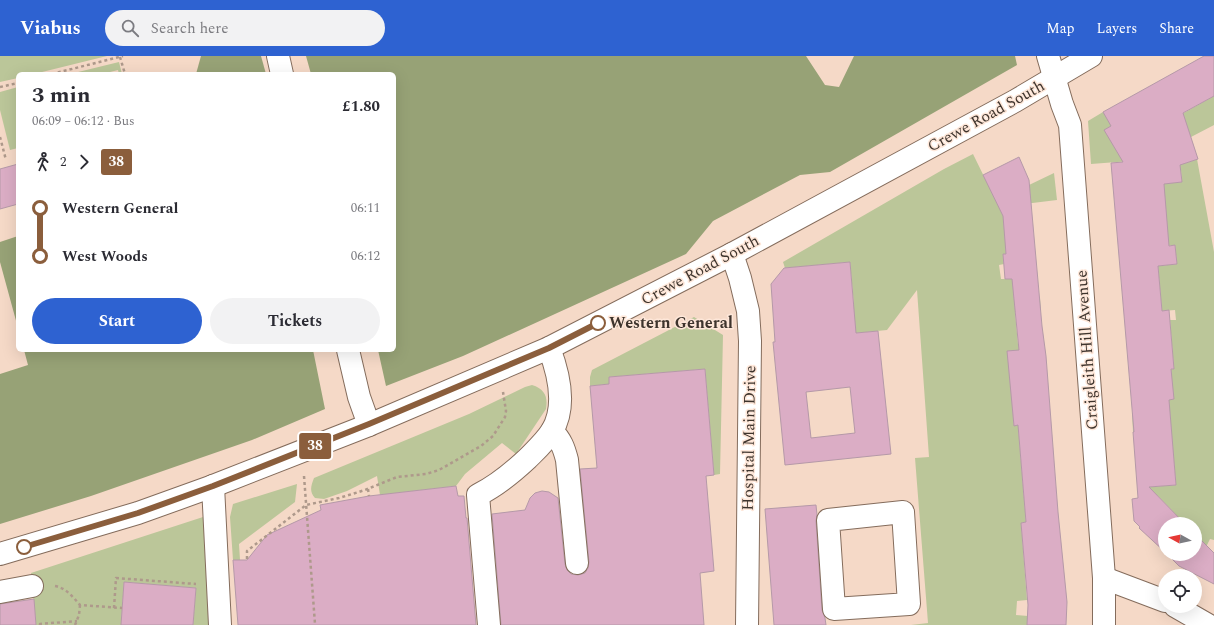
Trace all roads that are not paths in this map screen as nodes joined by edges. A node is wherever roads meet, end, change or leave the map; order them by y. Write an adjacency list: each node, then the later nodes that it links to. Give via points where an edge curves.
1 (278, 56): 4 (street)
2 (1048, 56): 5 (street, Craigleith Hill Avenue)
3 (1091, 56): 5 (street, Crewe Road South)
4 (282, 72)
5 (1054, 78): 6 (street, Crewe Road South); 14 (street, Craigleith Hill Avenue, via 1070,125)
6 (732, 254): 7 (street, Crewe Road South); 22 (street, Hospital Main Drive, via 748,311 750,341)
7 (549, 348): 9 (street, Crewe Road South); 10 (street, via 556,366 560,389 560,406)
8 (348, 352): 9 (street, via 359,397)
9 (369, 424): 11 (street, Crewe Road South)
10 (552, 431): 13 (street, via 563,444 567,460); 21 (street, via 516,469 478,495)
11 (213, 486): 12 (street, Crewe Road South, via 138,513); 20 (street)
12 (0, 554)
13 (577, 563)
14 (1104, 578): 17 (street); 23 (street, Craigleith Hill Avenue)
15 (32, 586): 16 (street)
16 (0, 592)
17 (1158, 598)
18 (1187, 613): 24 (street)
19 (857, 616): 19 (street, via 909,604 903,512 828,520 834,609)
20 (220, 625)
21 (489, 625)
22 (747, 625)
23 (1104, 625)
24 (1208, 625)

